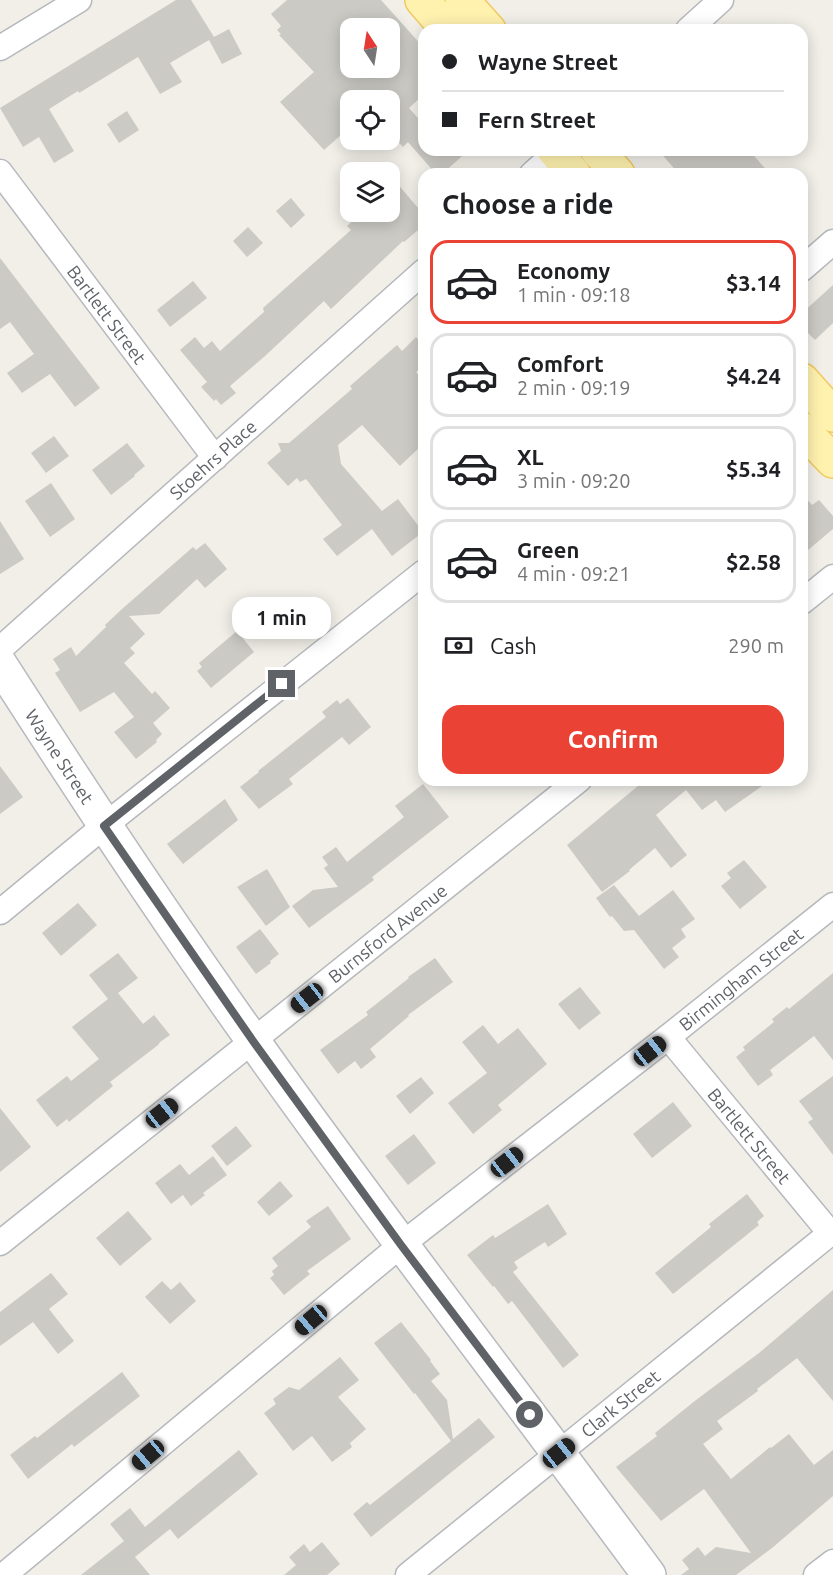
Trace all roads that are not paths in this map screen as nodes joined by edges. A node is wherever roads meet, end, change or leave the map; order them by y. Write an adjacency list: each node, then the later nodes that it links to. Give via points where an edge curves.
1 (80, 0): 8 (street)
2 (422, 0): 5 (main road)
3 (462, 0): 6 (main road)
4 (721, 0): 7 (street)
5 (443, 24)
6 (484, 24)
7 (695, 24)
8 (0, 48)
9 (602, 156): 12 (main road)
10 (561, 157): 11 (street)
11 (542, 168)
12 (613, 168)
13 (0, 172): 20 (street, Bartlett Street)
14 (833, 242): 15 (street)
15 (808, 264)
16 (418, 276): 20 (street, Stoehrs Place)
17 (808, 387): 18 (main road)
18 (833, 415)
19 (808, 435): 21 (main road)
20 (215, 458): 25 (street, Stoehrs Place)
21 (833, 461)
22 (418, 577): 28 (street)
23 (833, 577): 24 (street)
24 (808, 597)
25 (0, 649)
26 (0, 664): 28 (street, Wayne Street)
27 (572, 786): 32 (street, Burnsford Avenue)
28 (104, 826): 30 (street); 32 (street, Wayne Street)
29 (833, 904): 31 (street, Birmingham Street)
30 (0, 912)
31 (668, 1037): 33 (street, Bartlett Street); 35 (street, Birmingham Street)
32 (253, 1041): 34 (street, Burnsford Avenue); 35 (street, Wayne Street)
33 (831, 1232): 36 (street, Clark Street)
34 (0, 1243)
35 (401, 1245): 36 (street, Wayne Street); 38 (street, Birmingham Street)
36 (559, 1453): 39 (street, Clark Street); 40 (street, Wayne Street)
37 (833, 1562): 41 (street)
38 (4, 1575)
39 (408, 1575)
40 (649, 1575)
41 (816, 1575)

